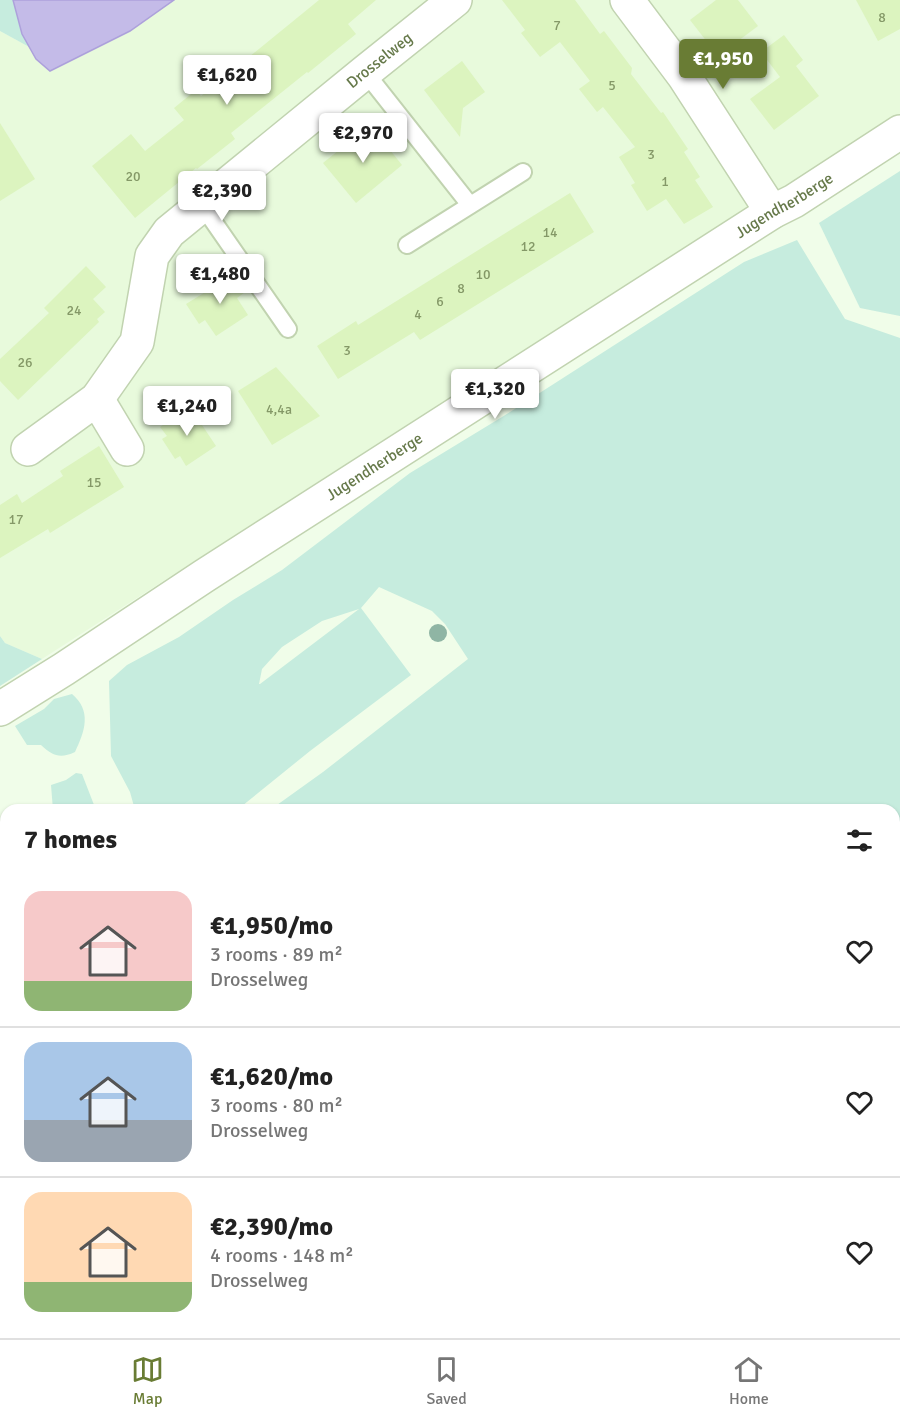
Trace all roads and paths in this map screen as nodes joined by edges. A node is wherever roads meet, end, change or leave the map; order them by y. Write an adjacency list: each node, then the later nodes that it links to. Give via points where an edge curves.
1 (455, 0): 3 (street, Drosselweg)
2 (627, 0): 8 (street, via 684,76)
3 (365, 72): 6 (street, Drosselweg); 7 (lane)
4 (900, 132): 8 (street, Jugendherberge)
5 (523, 172): 7 (lane)
6 (202, 205): 10 (lane); 11 (street, Drosselweg, via 169,232 152,256 137,342)
7 (470, 205): 9 (lane)
8 (772, 212): 14 (street, Jugendherberge)
9 (407, 245)
10 (288, 329)
11 (97, 399): 12 (street, Drosselweg); 13 (street)
12 (28, 449)
13 (127, 449)
14 (0, 709)

